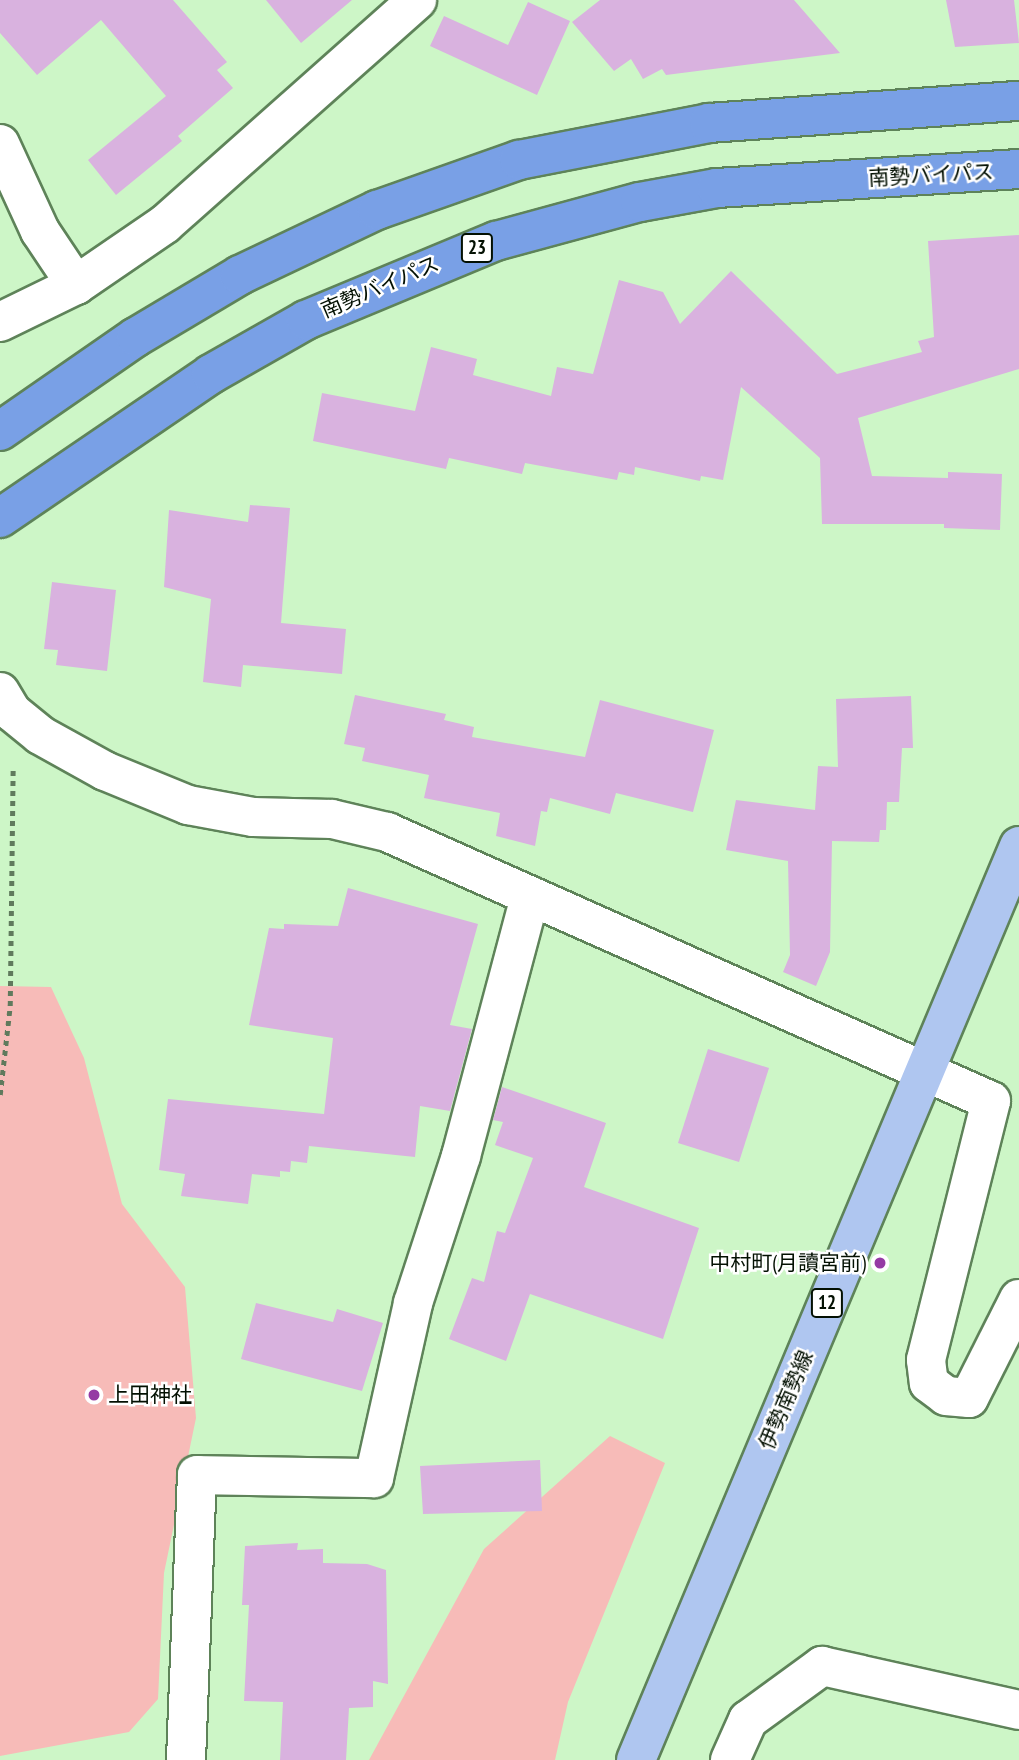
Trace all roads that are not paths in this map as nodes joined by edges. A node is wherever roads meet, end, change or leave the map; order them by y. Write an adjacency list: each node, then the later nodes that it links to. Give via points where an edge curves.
1 (417, 0): 5 (street, via 166,224)
2 (1019, 101): 7 (highway, via 709,123 519,160 377,210 240,275 136,337)
3 (0, 145): 5 (street, via 40,231)
4 (1019, 169): 8 (highway, 南勢バイパス / 23, via 717,188 640,202 496,241 306,320 211,374)
5 (76, 285): 6 (street)
6 (4, 315)
7 (0, 430)
8 (0, 518)
9 (0, 692): 11 (street, via 12,712 40,735 105,771 188,805 253,817 332,819 387,832)
10 (1019, 846): 12 (main road, 伊勢南勢線 / 12)
11 (530, 896): 12 (street); 15 (street, via 461,1156 413,1303 374,1478 197,1475)
12 (926, 1070): 13 (street, via 991,1101 926,1360 929,1383 946,1396 968,1398); 16 (main road, 伊勢南勢線 / 12)
13 (1019, 1299)
14 (1019, 1710): 17 (street, via 822,1665 748,1720)
15 (186, 1760)
16 (636, 1760)
17 (730, 1760)

